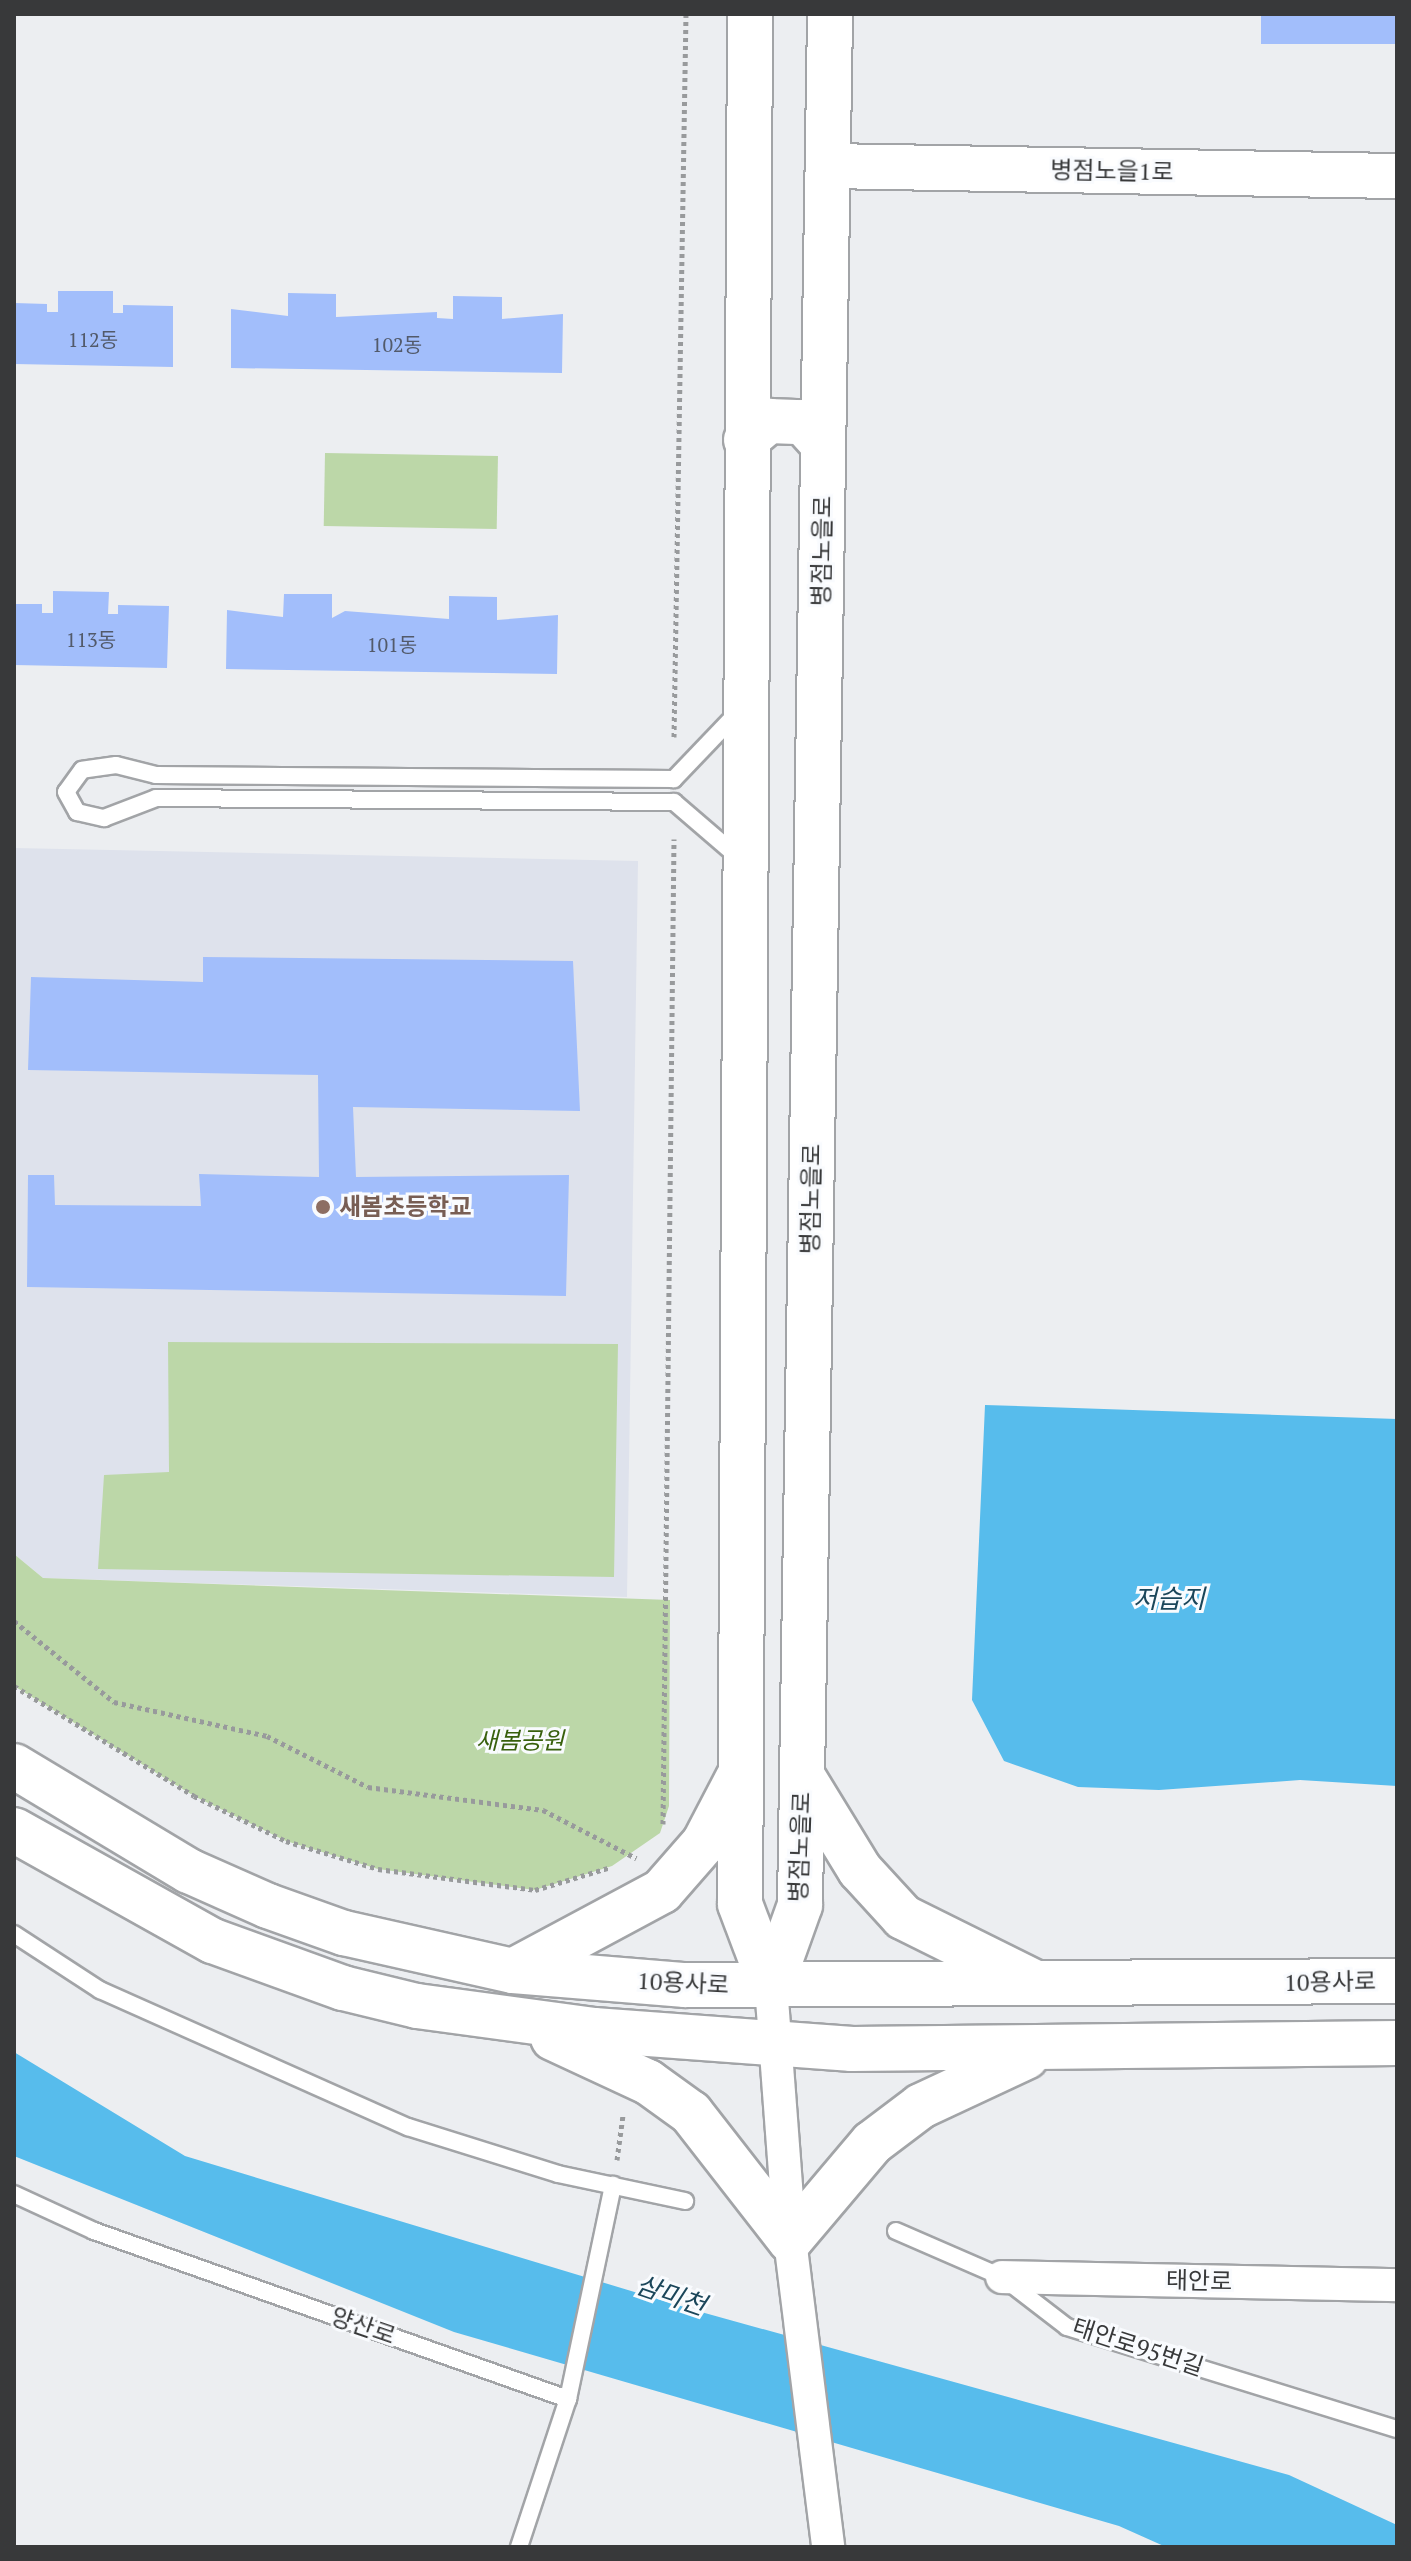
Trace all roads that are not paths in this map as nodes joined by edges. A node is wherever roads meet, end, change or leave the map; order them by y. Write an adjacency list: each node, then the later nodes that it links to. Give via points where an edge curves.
1 (750, 14): 5 (street)
2 (830, 14): 3 (street, 병점노을로)
3 (828, 166): 4 (street, 병점노을1로); 6 (street, 병점노을로)
4 (1397, 176)
5 (746, 440): 6 (street, via 769,421 803,422); 7 (street)
6 (823, 444): 11 (street, 병점노을로)
7 (745, 705): 8 (street); 8 (lane, via 674,779 156,775 116,765 82,770 66,792 77,812 104,818 156,798 674,802)
8 (744, 863): 10 (street)
9 (14, 1766): 14 (street, 10용사로, via 189,1871 268,1906 344,1933)
10 (741, 1773): 11 (street, via 760,1786 782,1788); 14 (street, via 704,1843 662,1891); 18 (street, via 740,1904)
11 (802, 1775): 17 (street, via 833,1832 903,1917); 18 (street, 병점노을로, via 800,1905)
12 (14, 1830): 19 (street, via 131,1901 271,1964 417,2006)
13 (14, 1934): 23 (lane, via 100,1990 408,2127)
14 (513, 1971): 15 (street, 10용사로)
15 (556, 1975): 18 (street, 10용사로); 19 (street, via 577,1998 567,2014)
16 (1397, 1981): 17 (street, 10용사로)
17 (1040, 1984): 18 (street, 10용사로)
18 (771, 1986): 21 (street)
19 (528, 2021): 21 (street); 27 (street, via 648,2082 691,2113)
20 (1396, 2043): 22 (street)
21 (777, 2044): 22 (street); 27 (street)
22 (1043, 2050): 27 (street, via 921,2106 872,2143)
23 (613, 2185): 25 (lane); 30 (lane)
24 (14, 2194): 30 (lane, 양산로, via 94,2231)
25 (685, 2201)
26 (896, 2231): 28 (lane, 태안로95번길)
27 (790, 2240): 33 (street)
28 (1002, 2277): 29 (street, 태안로); 31 (lane, 태안로95번길, via 1067,2327)
29 (1397, 2285)
30 (568, 2399): 32 (lane)
31 (1397, 2429)
32 (519, 2547)
33 (828, 2547)

